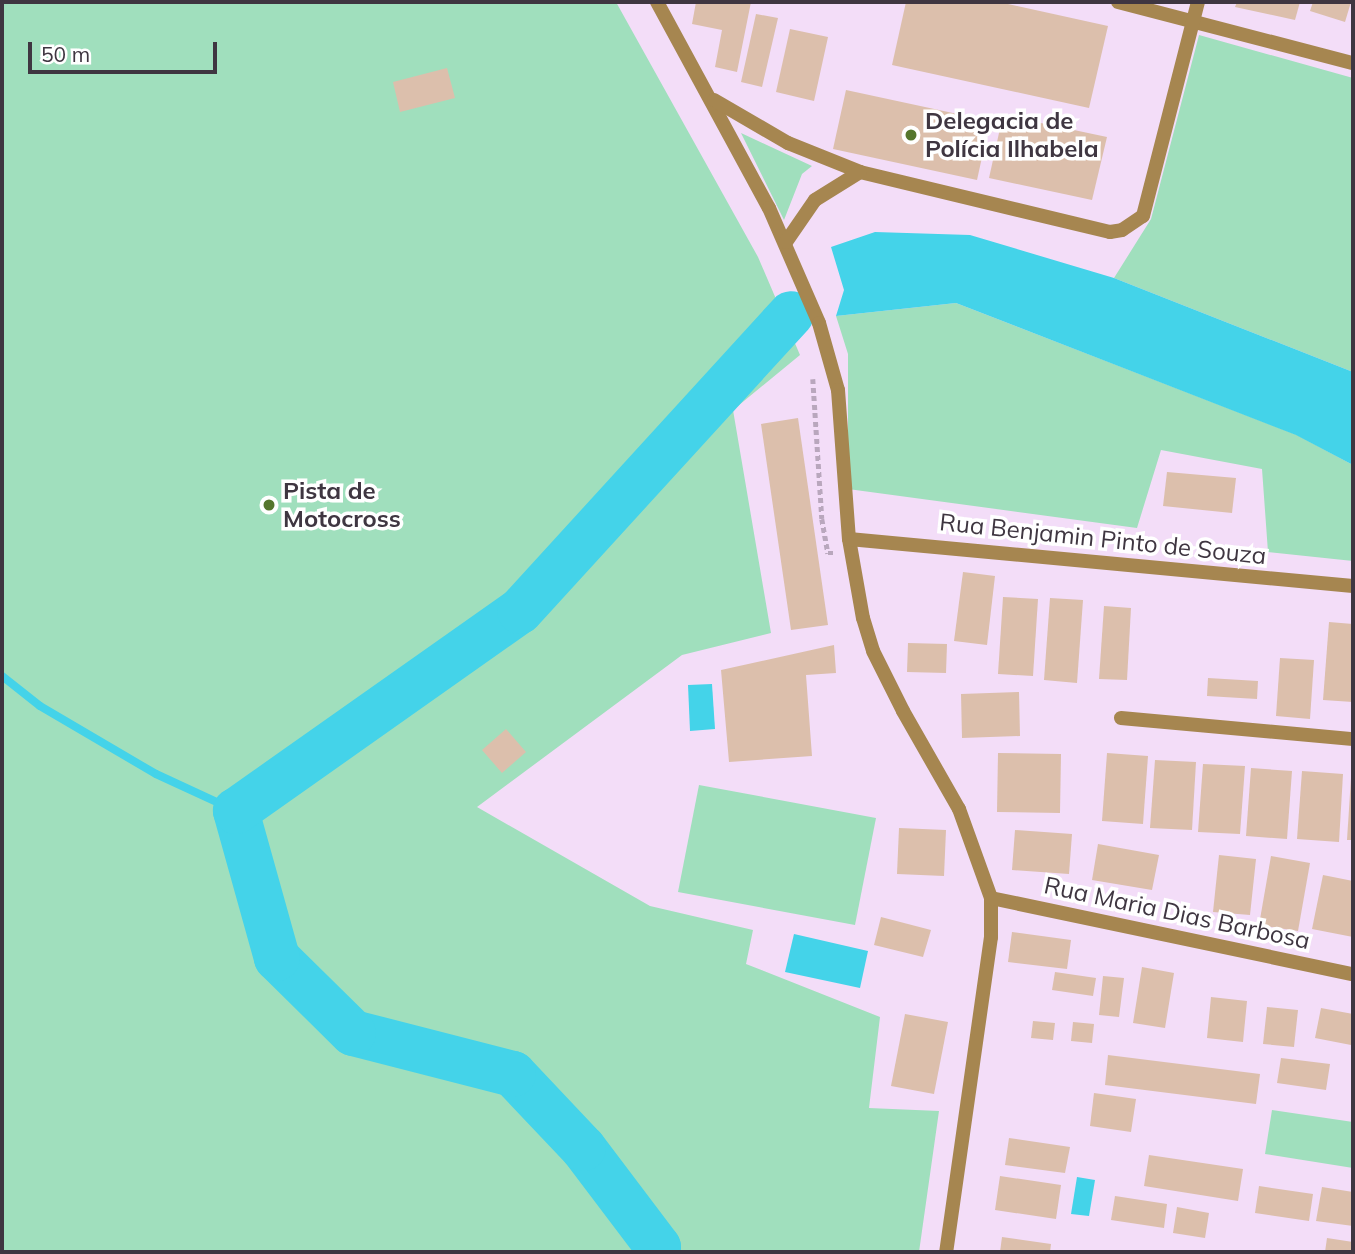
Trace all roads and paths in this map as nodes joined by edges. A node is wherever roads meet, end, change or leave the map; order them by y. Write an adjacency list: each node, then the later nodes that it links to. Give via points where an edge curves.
1 (657, 2): 6 (street)
2 (1118, 2): 4 (street)
3 (1198, 2): 4 (street)
4 (1193, 23): 5 (street); 7 (street, via 1143,216 1122,230 1110,232)
5 (1353, 63)
6 (712, 99): 7 (street, via 788,143); 8 (street)
7 (860, 172): 8 (street, via 815,200)
8 (786, 242): 10 (street, via 834,368)
9 (813, 372): 10 (path, via 828,553)
10 (850, 546): 11 (street, Rua Benjamin Pinto de Souza); 14 (street, via 873,651 959,809)
11 (1353, 586)
12 (1121, 718): 13 (street)
13 (1353, 739)
14 (991, 898): 15 (street, Rua Maria Dias Barbosa); 16 (street, via 991,937)
15 (1353, 974)
16 (946, 1252)

